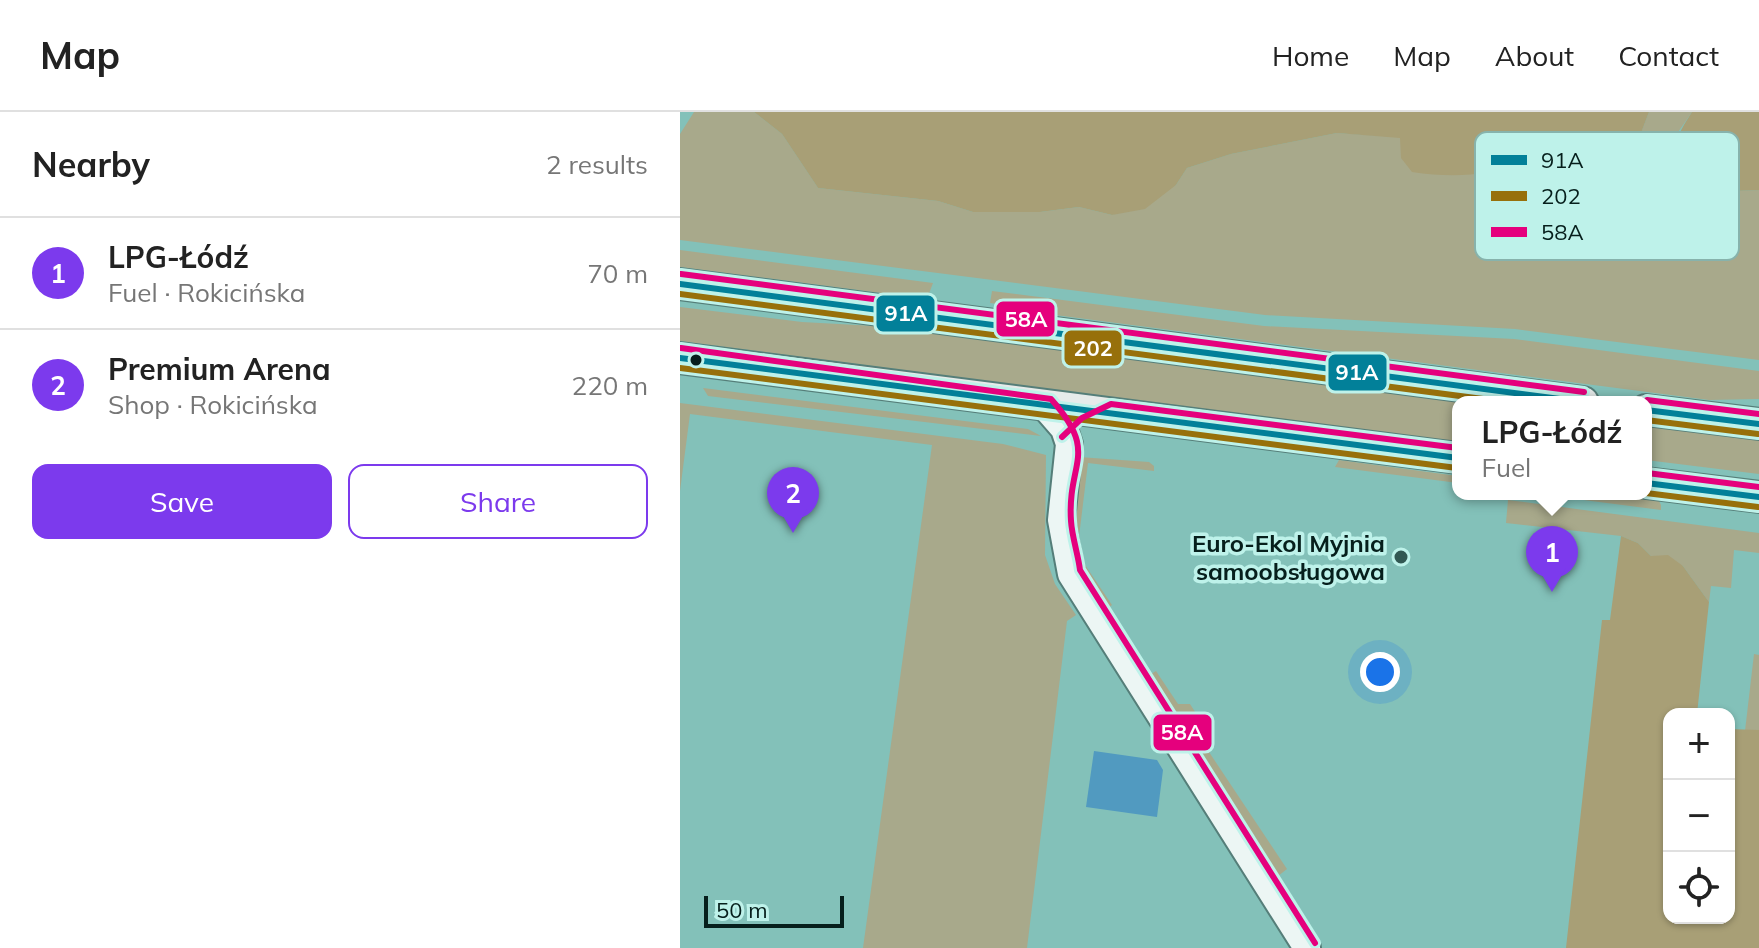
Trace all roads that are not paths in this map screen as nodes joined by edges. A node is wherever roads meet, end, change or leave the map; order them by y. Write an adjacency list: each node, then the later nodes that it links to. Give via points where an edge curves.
1 (680, 284): 3 (main road)
2 (680, 358): 4 (main road)
3 (1537, 396)
4 (1044, 406): 6 (main road); 8 (street, via 1064,429)
5 (1652, 411): 7 (main road)
6 (1111, 414): 8 (street, via 1087,426); 9 (main road)
7 (1759, 424)
8 (1069, 444): 12 (street, via 1061,520 1071,574)
9 (1452, 457)
10 (1652, 484): 11 (main road)
11 (1759, 497)
12 (1307, 948)

